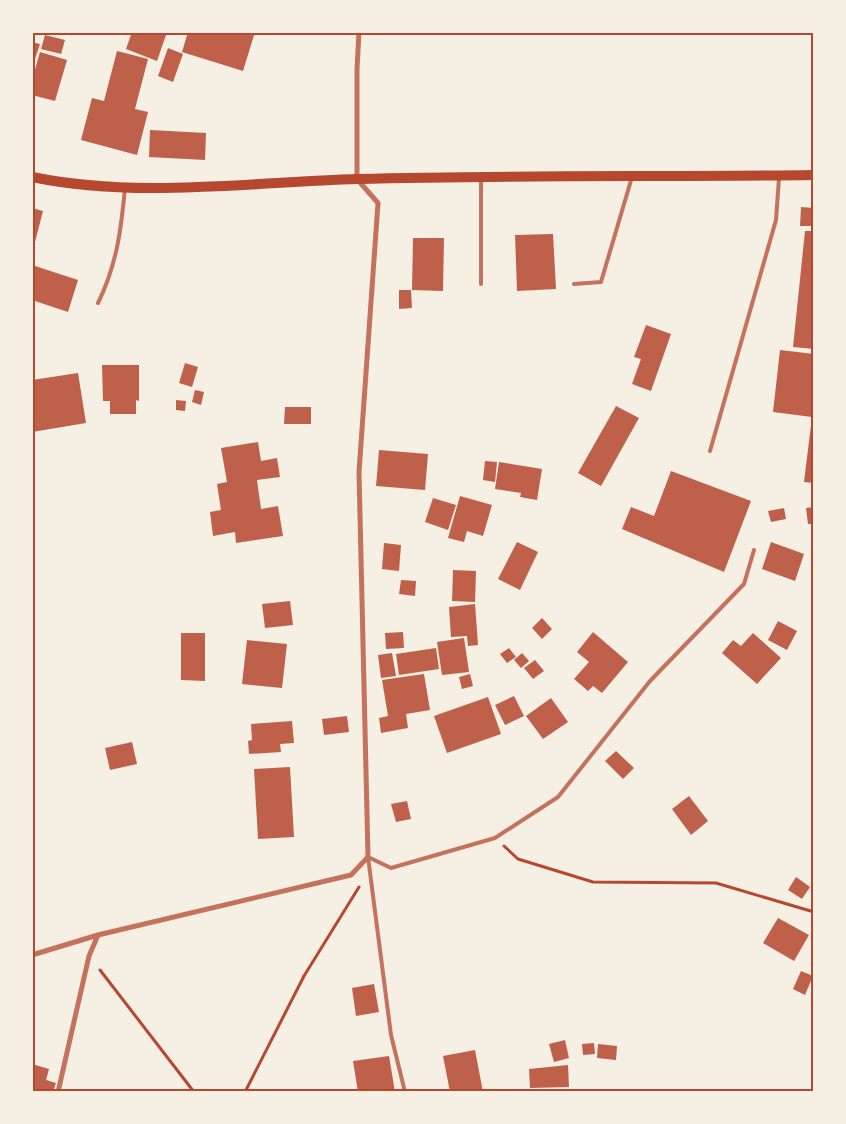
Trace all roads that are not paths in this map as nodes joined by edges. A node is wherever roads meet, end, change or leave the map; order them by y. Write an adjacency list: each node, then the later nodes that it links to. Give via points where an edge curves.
1 (359, 32): 7 (street)
2 (779, 175): 3 (main road); 5 (main road); 12 (lane, via 776,220)
3 (814, 175)
4 (32, 177): 8 (main road)
5 (632, 177): 6 (main road); 10 (lane, via 601,282)
6 (481, 178): 7 (main road); 9 (lane)
7 (357, 179): 8 (main road, via 177,189); 14 (street, via 378,203 359,472)
8 (126, 188): 11 (lane, via 119,246)
9 (481, 284)
10 (574, 284)
11 (98, 303)
12 (710, 451)
13 (754, 550): 14 (lane, via 744,584 650,681 558,797 495,838 391,868)
14 (368, 857): 15 (street, via 351,875); 18 (lane, via 391,1035)
15 (98, 934): 16 (street); 17 (street, via 89,956)
16 (32, 955)
17 (58, 1092)
18 (406, 1092)

